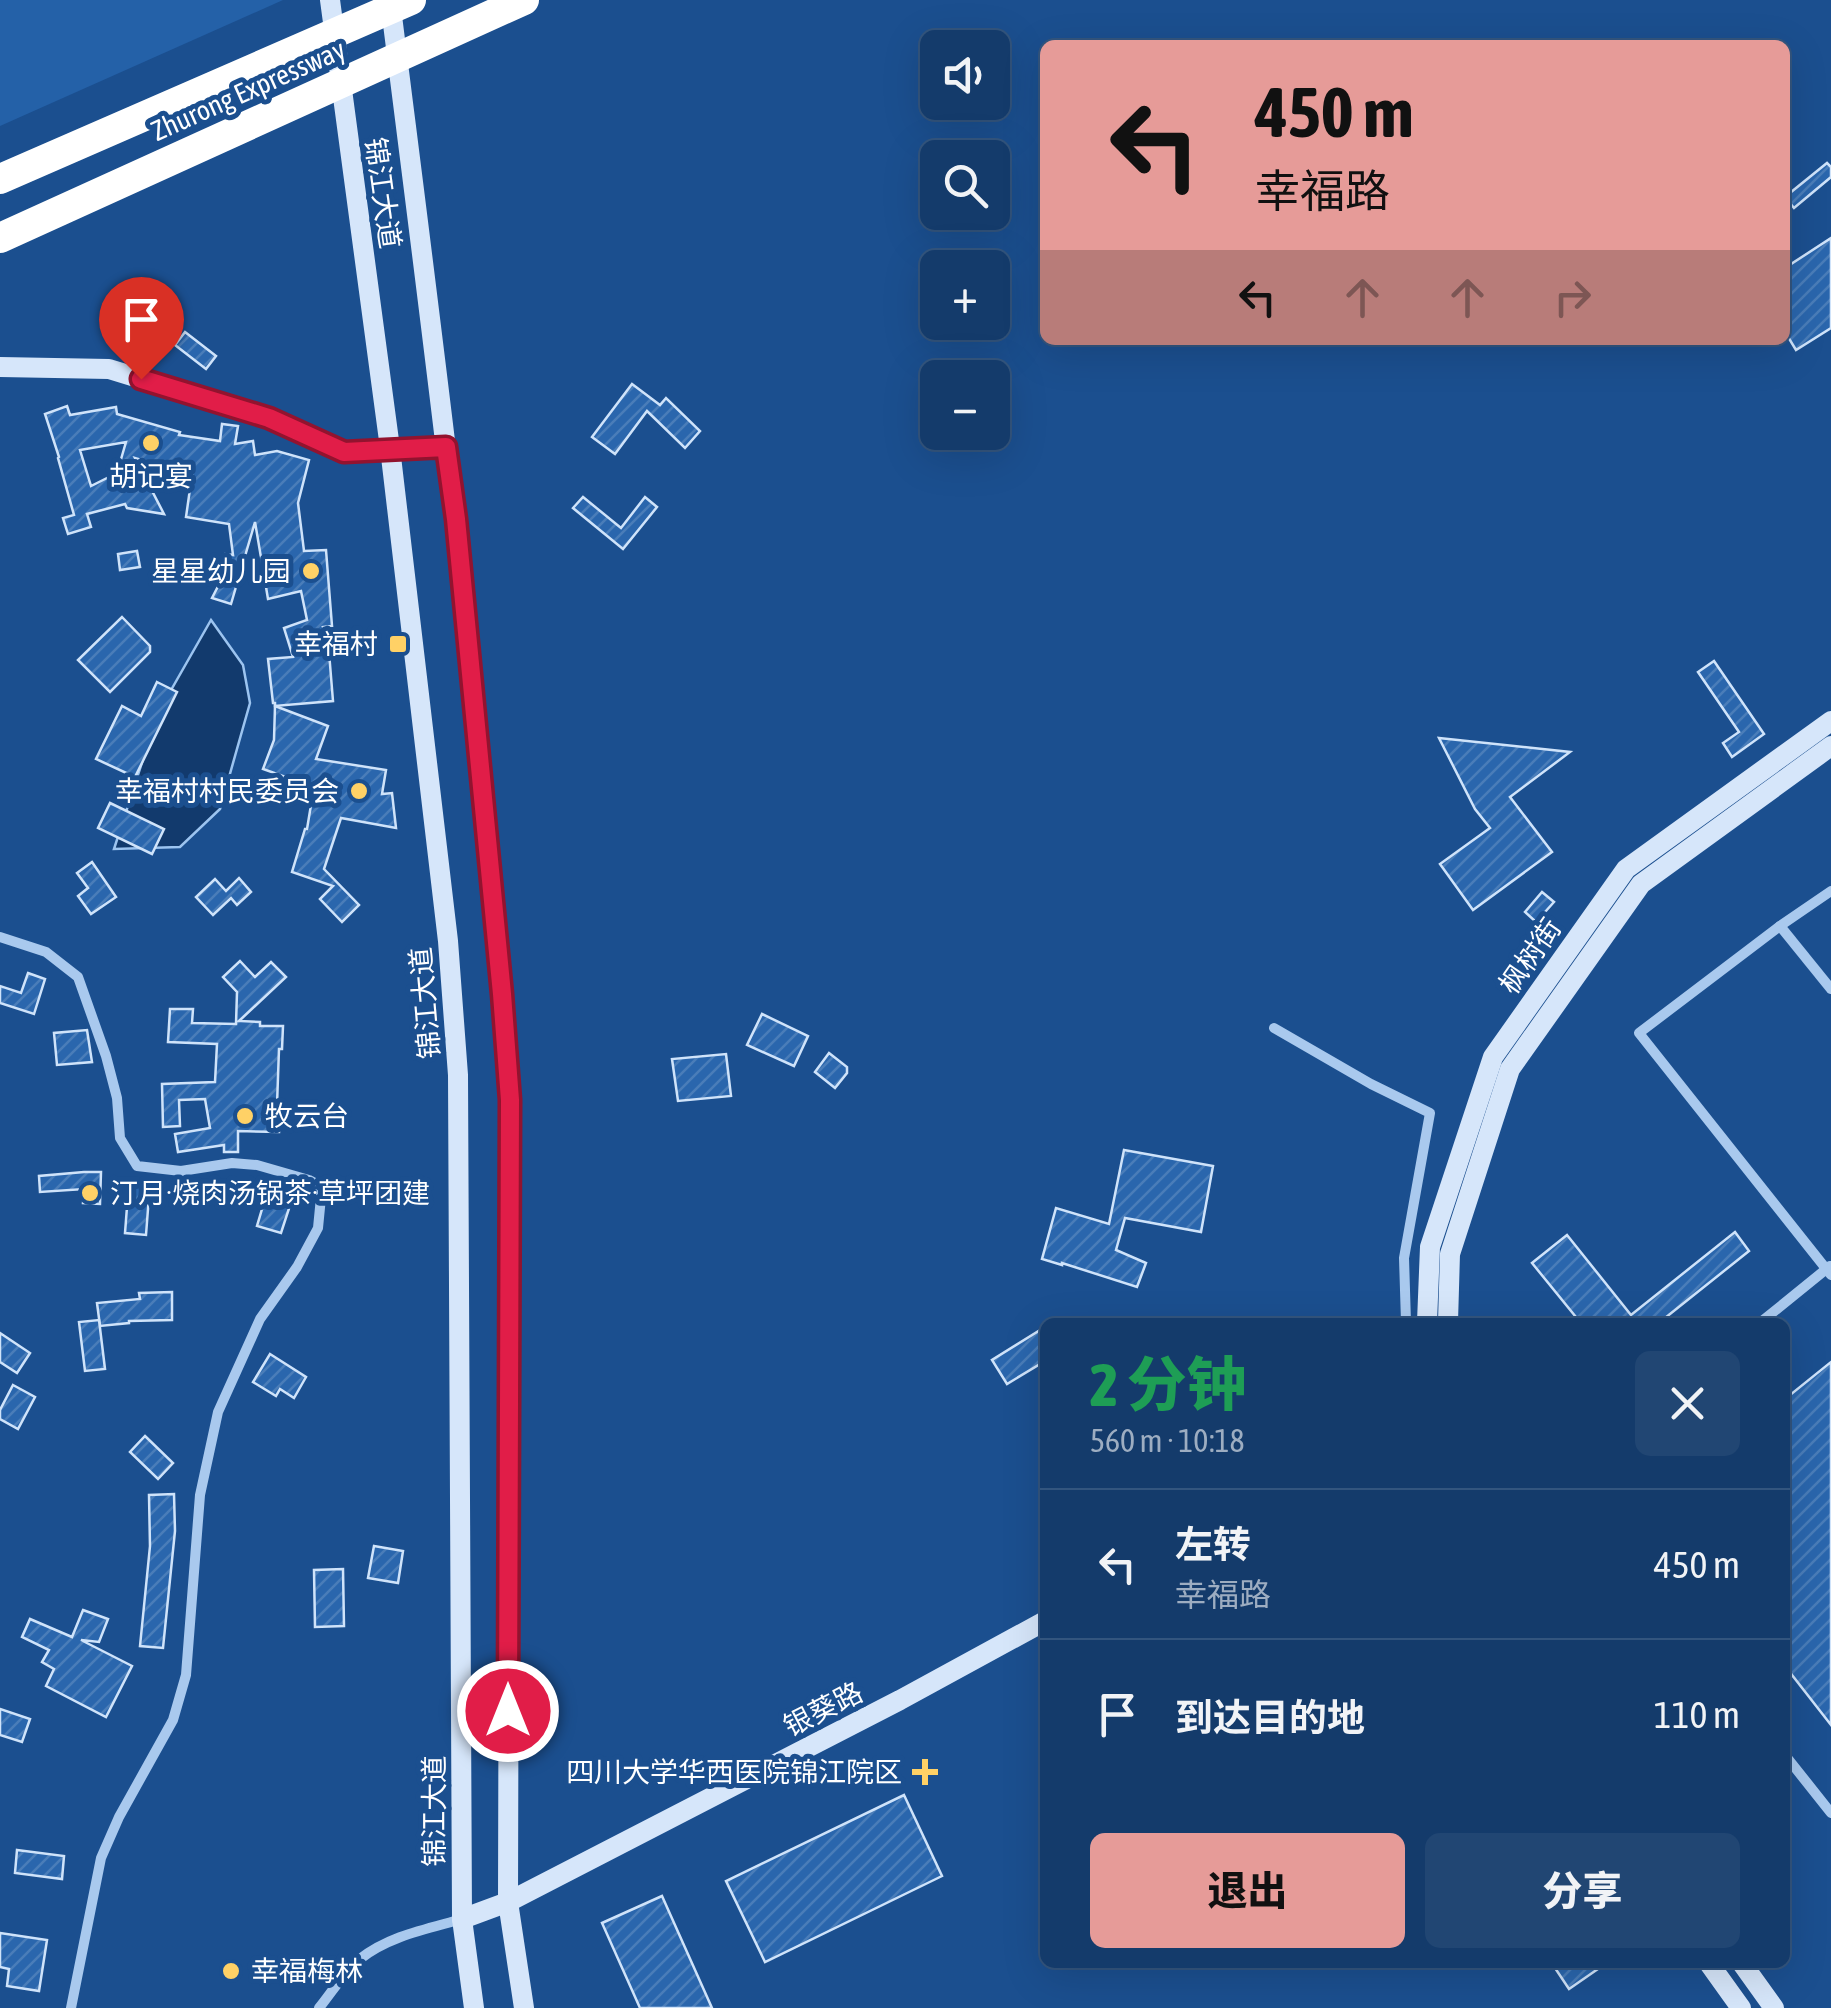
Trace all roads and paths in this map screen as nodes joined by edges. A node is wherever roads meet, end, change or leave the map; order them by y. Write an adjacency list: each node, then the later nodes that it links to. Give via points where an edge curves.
1 (330, 0): 9 (main road, 锦江大道)
2 (390, 0): 8 (main road, 锦江大道)
3 (411, 0): 5 (highway, Zhurong Expressway, bridge)
4 (524, 0): 6 (highway, Zhurong Expressway, bridge)
5 (0, 179)
6 (0, 238)
7 (0, 368): 9 (main road, via 109,369 269,418 344,452)
8 (446, 447): 9 (main road); 25 (main road, 锦江大道, via 510,1100)
9 (390, 448): 26 (main road, 锦江大道, via 458,1075)
10 (1831, 721): 19 (main road, 枫树街, via 1626,869 1493,1057 1430,1247)
11 (1831, 746): 20 (main road, 枫树街, via 1641,884 1510,1068 1450,1254)
12 (1831, 891): 13 (street)
13 (1780, 926): 15 (street); 17 (street, via 1639,1033)
14 (0, 937): 29 (street, via 46,952 78,977 117,1098 120,1138 137,1166 181,1171 257,1165 322,1187 318,1228 260,1320 218,1412 200,1495 186,1675 172,1720 100,1858)
15 (1831, 989)
16 (1274, 1028): 18 (street, via 1430,1112 1404,1258)
17 (1829, 1270): 21 (street)
18 (1406, 1318)
19 (1427, 1318)
20 (1448, 1318)
21 (1765, 1318)
22 (1040, 1624): 25 (main road, 银葵路)
23 (1790, 1761): 24 (street)
24 (1831, 1813)
25 (508, 1902): 26 (main road, 银葵路); 32 (main road, 锦江大道)
26 (462, 1919): 30 (street, via 382,1944 357,1961); 31 (main road, 锦江大道)
27 (1712, 1968): 33 (main road)
28 (1744, 1968): 34 (main road)
29 (71, 2008)
30 (319, 2008)
31 (474, 2008)
32 (524, 2008)
33 (1741, 2008)
34 (1774, 2008)

